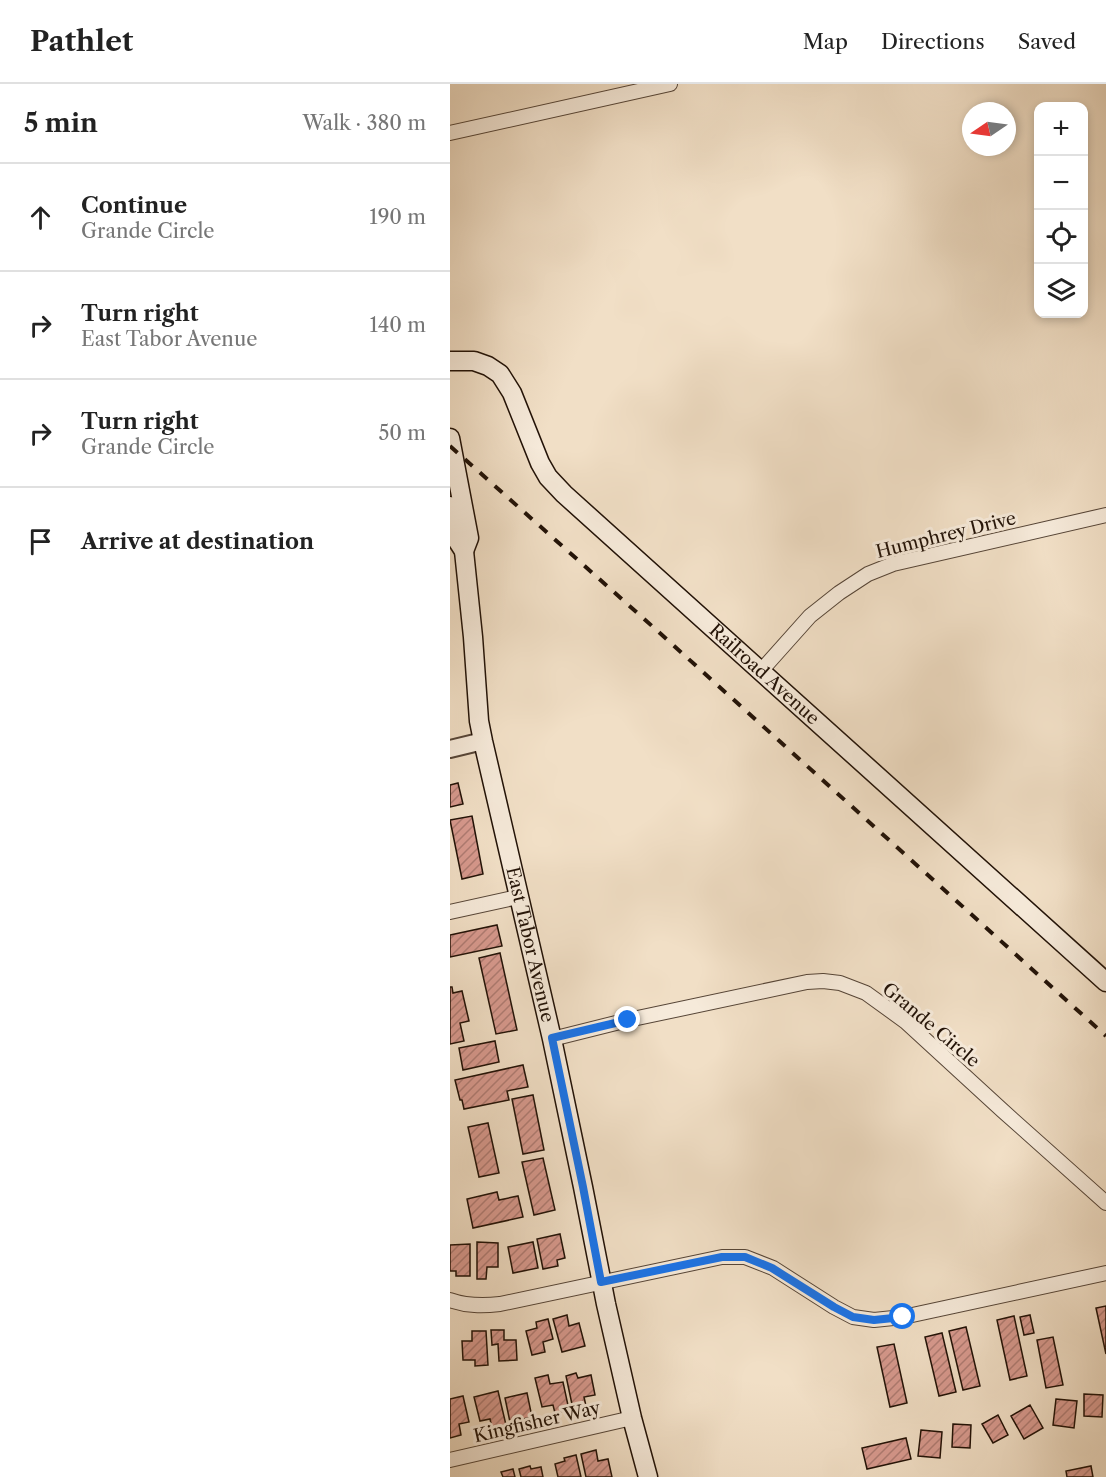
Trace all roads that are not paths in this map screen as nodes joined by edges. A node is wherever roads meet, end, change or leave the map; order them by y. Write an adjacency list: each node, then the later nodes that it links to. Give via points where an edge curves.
1 (670, 84): 2 (street)
2 (450, 133)
3 (450, 361): 8 (main road, Railroad Avenue, via 474,361 500,374 548,477)
4 (450, 438): 7 (main road, East Tabor Avenue, via 469,538)
5 (450, 506): 7 (main road, East Tabor Avenue, via 455,537)
6 (1106, 515): 8 (street, Humphrey Drive, via 893,564 868,574 810,616)
7 (464, 551): 9 (main road, East Tabor Avenue)
8 (760, 672): 13 (main road, Railroad Avenue)
9 (483, 741): 10 (street); 11 (main road, East Tabor Avenue)
10 (450, 749)
11 (518, 897): 12 (street); 14 (main road, East Tabor Avenue)
12 (450, 912)
13 (1106, 982)
14 (552, 1038): 15 (street, Grande Circle, via 807,982 840,983 866,993 906,1022); 17 (main road, East Tabor Avenue)
15 (1106, 1203)
16 (1106, 1273): 17 (street, via 874,1320 853,1317 772,1268 745,1257 722,1257)
17 (601, 1282): 18 (street, via 500,1304 480,1306); 19 (main road, East Tabor Avenue)
18 (450, 1300)
19 (632, 1418): 20 (street, Kingfisher Way); 21 (main road, East Tabor Avenue)
20 (450, 1460)
21 (648, 1477)

